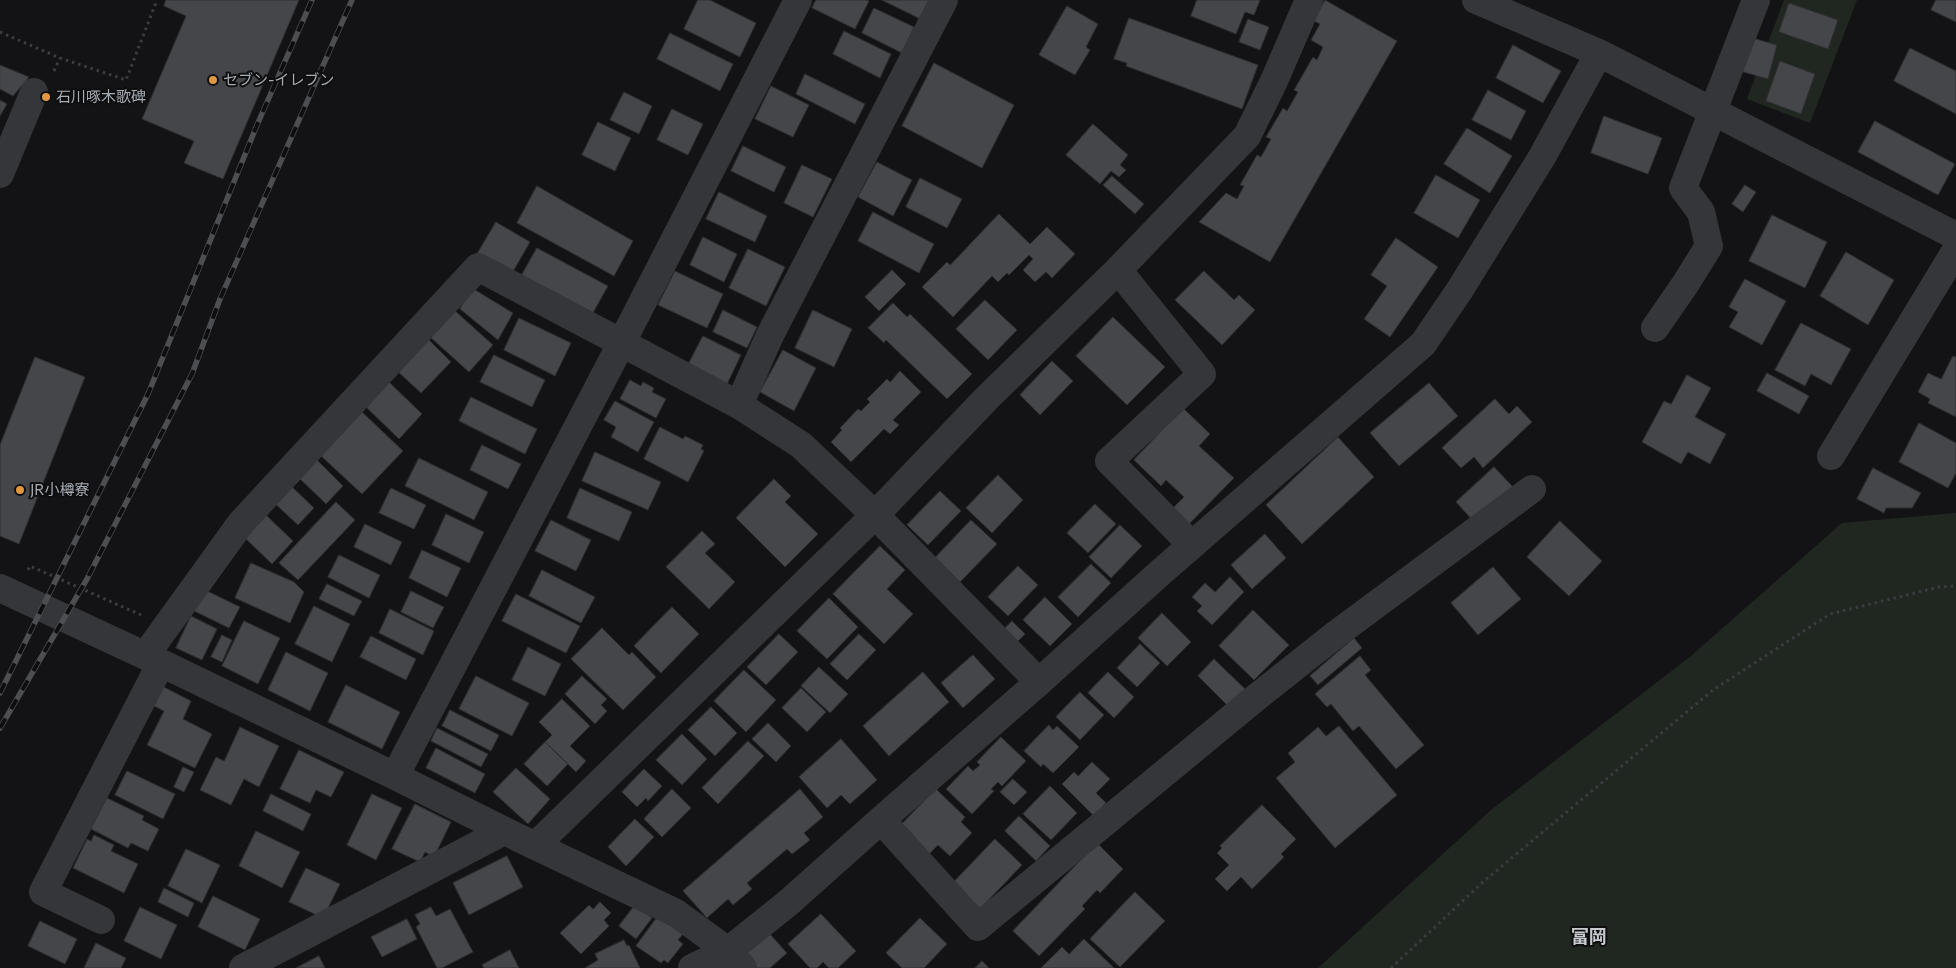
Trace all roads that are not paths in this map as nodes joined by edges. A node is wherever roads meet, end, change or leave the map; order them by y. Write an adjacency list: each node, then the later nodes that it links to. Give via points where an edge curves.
1 (798, 0): 14 (street)
2 (944, 0): 15 (street, via 770,335)
3 (1309, 0): 12 (street, via 1247,136)
4 (1476, 0): 6 (street)
5 (1756, 0): 8 (street)
6 (1599, 52): 8 (street); 19 (street, via 1542,157 1423,344)
7 (34, 92): 9 (street)
8 (1714, 112): 10 (street); 13 (street, via 1683,188 1701,212 1709,246)
9 (0, 174)
10 (1956, 236)
11 (1956, 250): 16 (street)
12 (1118, 270): 18 (street, via 987,398); 19 (street, via 1202,374 1109,461)
13 (1655, 328)
14 (622, 342): 15 (street); 21 (street, via 478,267 241,523); 23 (street)
15 (739, 405): 18 (street, via 801,445)
16 (1831, 456)
17 (1532, 489): 24 (street, via 1335,635 978,927)
18 (875, 515): 22 (street); 26 (street)
19 (1192, 545): 22 (street)
20 (0, 588): 21 (street)
21 (153, 659): 23 (street); 27 (street, via 43,892)
22 (1039, 682): 24 (street)
23 (395, 776): 25 (street)
24 (881, 820): 28 (street, via 788,903)
25 (504, 831): 26 (street); 29 (street)
26 (535, 846): 28 (street, via 676,913)
27 (101, 920)
28 (736, 960): 30 (street)
29 (243, 968)
30 (692, 968)

